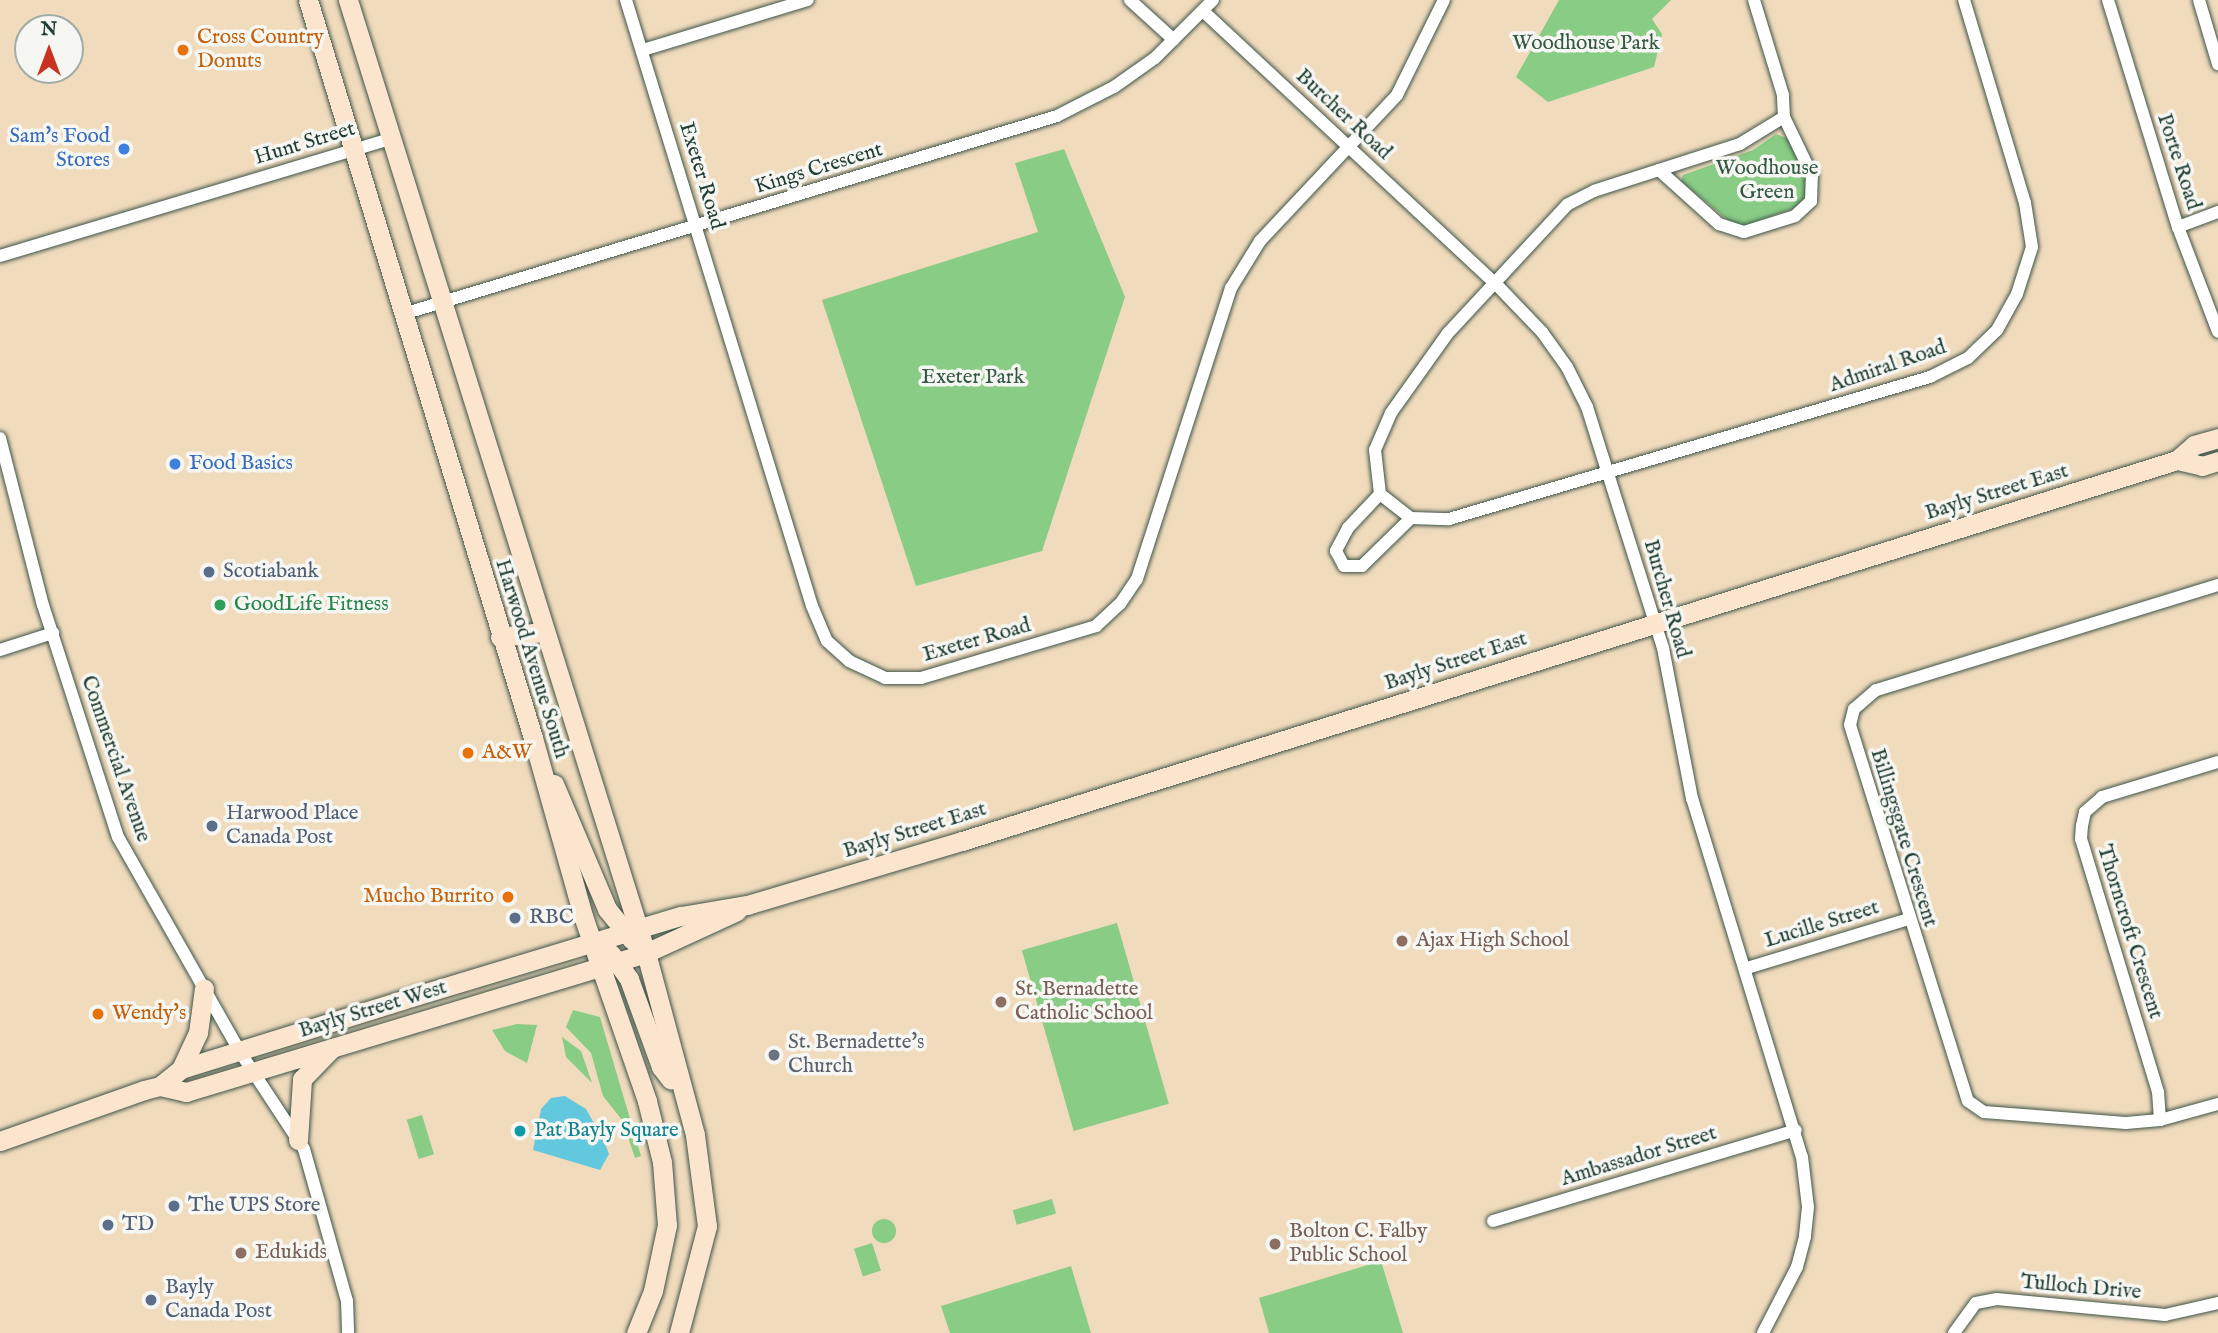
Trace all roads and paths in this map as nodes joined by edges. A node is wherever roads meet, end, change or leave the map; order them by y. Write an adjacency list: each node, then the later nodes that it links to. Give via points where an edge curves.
1 (308, 0): 19 (main road, Harwood Avenue South)
2 (348, 0): 17 (main road, Harwood Avenue South)
3 (626, 0): 14 (street, Exeter Road)
4 (808, 0): 14 (street)
5 (1130, 0): 13 (street)
6 (1213, 0): 12 (street, Kings Crescent)
7 (1444, 0): 18 (street, Exeter Road, via 1397,94)
8 (1754, 0): 16 (street, via 1783,96)
9 (1964, 0): 33 (street, Admiral Road, via 2025,203 2032,247 2017,294 1997,330 1968,358 1930,377)
10 (2108, 0): 23 (street, Porte Road)
11 (2199, 0): 15 (street)
12 (1203, 11): 13 (street, Kings Crescent); 18 (street, Burcher Road)
13 (1174, 40): 22 (street, Kings Crescent, via 1114,87 1057,116)
14 (643, 50): 22 (street, Exeter Road)
15 (2218, 64)
16 (1784, 117): 20 (street, via 1740,144); 20 (street, via 1812,175 1811,201 1795,216 1744,232 1719,224)
17 (391, 139): 19 (street, Hunt Street); 26 (main road, Harwood Avenue South)
18 (1350, 147): 22 (street, Exeter Road, via 1259,241 1231,288 1137,579 1120,604 1096,626 921,678 885,678 849,662 827,641 812,606); 25 (street, Burcher Road)
19 (352, 149): 24 (street, Hunt Street); 27 (main road, Harwood Avenue South)
20 (1659, 170): 25 (street, via 1567,205)
21 (2218, 212): 23 (street)
22 (695, 226): 26 (street, Kings Crescent)
23 (2178, 227): 28 (street, Porte Road)
24 (0, 256)
25 (1495, 283): 33 (street, Burcher Road, via 1542,332 1567,367 1587,407); 34 (street, via 1448,333 1391,413 1375,450)
26 (441, 303): 27 (street, Kings Crescent); 38 (main road, Harwood Avenue South)
27 (403, 314): 40 (main road, Harwood Avenue South)
28 (2218, 332)
29 (0, 438): 39 (street, Commercial Avenue)
30 (2218, 438): 31 (main road, Bayly Street East, via 2194,445)
31 (2177, 460): 32 (main road, Bayly Street East, via 2202,466); 37 (main road, Bayly Street East)
32 (2218, 461)
33 (1609, 474): 35 (street, Admiral Road, via 1449,519); 37 (street, Burcher Road)
34 (1380, 494): 35 (street); 35 (street, via 1348,528 1336,551 1344,566 1362,566)
35 (1411, 518)
36 (2218, 584): 45 (street, Billingsgate Crescent, via 1862,698 1850,725)
37 (1655, 623): 44 (main road, Bayly Street East); 50 (street, Burcher Road, via 1692,798)
38 (542, 632): 40 (main road); 46 (main road, Harwood Avenue South)
39 (52, 634): 41 (street); 51 (street, Commercial Avenue, via 118,837)
40 (500, 637): 42 (main road, Harwood Avenue South)
41 (0, 650)
42 (533, 738): 46 (main road, via 607,909); 47 (main road, Harwood Avenue South)
43 (2218, 762): 59 (street, Thorncroft Crescent, via 2102,797 2085,812 2082,826 2081,839 2158,1092)
44 (747, 905): 46 (main road, Bayly Street East, via 681,916); 48 (main road, Bayly Street East, via 722,921)
45 (1908, 919): 50 (street, Lucille Street); 59 (street, Billingsgate Crescent, via 1968,1101 1984,1112 2016,1116 2126,1123)
46 (631, 932): 47 (main road, Bayly Street West); 48 (main road, Harwood Avenue South)
47 (592, 944): 49 (main road, via 605,948); 53 (main road, Bayly Street West)
48 (646, 953): 49 (main road, Bayly Street West); 57 (main road, Harwood Avenue South)
49 (609, 963): 52 (main road, Bayly Street West); 57 (main road, via 661,1067); 66 (main road, via 662,1162 667,1225 653,1291)
50 (1747, 968): 60 (street, Burcher Road)
51 (204, 988): 53 (street, Commercial Avenue); 54 (main road, via 198,1033)
52 (334, 1046): 55 (main road, Bayly Street West); 61 (main road, via 302,1079)
53 (240, 1052): 54 (main road, Bayly Street West); 55 (street, Commercial Avenue)
54 (181, 1069): 56 (main road, Bayly Street West)
55 (252, 1069): 56 (main road, Bayly Street West, via 186,1092); 61 (street, Commercial Avenue)
56 (160, 1086): 62 (main road, Bayly Street West)
57 (680, 1092): 67 (main road, Harwood Avenue South, via 695,1135 707,1226)
58 (2218, 1104): 59 (street, Billingsgate Crescent)
59 (2161, 1120)
60 (1796, 1130): 63 (street, Ambassador Street); 68 (street, Burcher Road, via 1808,1207 1805,1237 1797,1268)
61 (298, 1139): 65 (street, Commercial Avenue, via 347,1301)
62 (0, 1140)
63 (1493, 1221)
64 (2218, 1303): 69 (street, Tulloch Drive, via 2165,1315 1997,1299 1976,1303)
65 (348, 1333)
66 (636, 1333)
67 (679, 1333)
68 (1763, 1333)
69 (1954, 1333)

